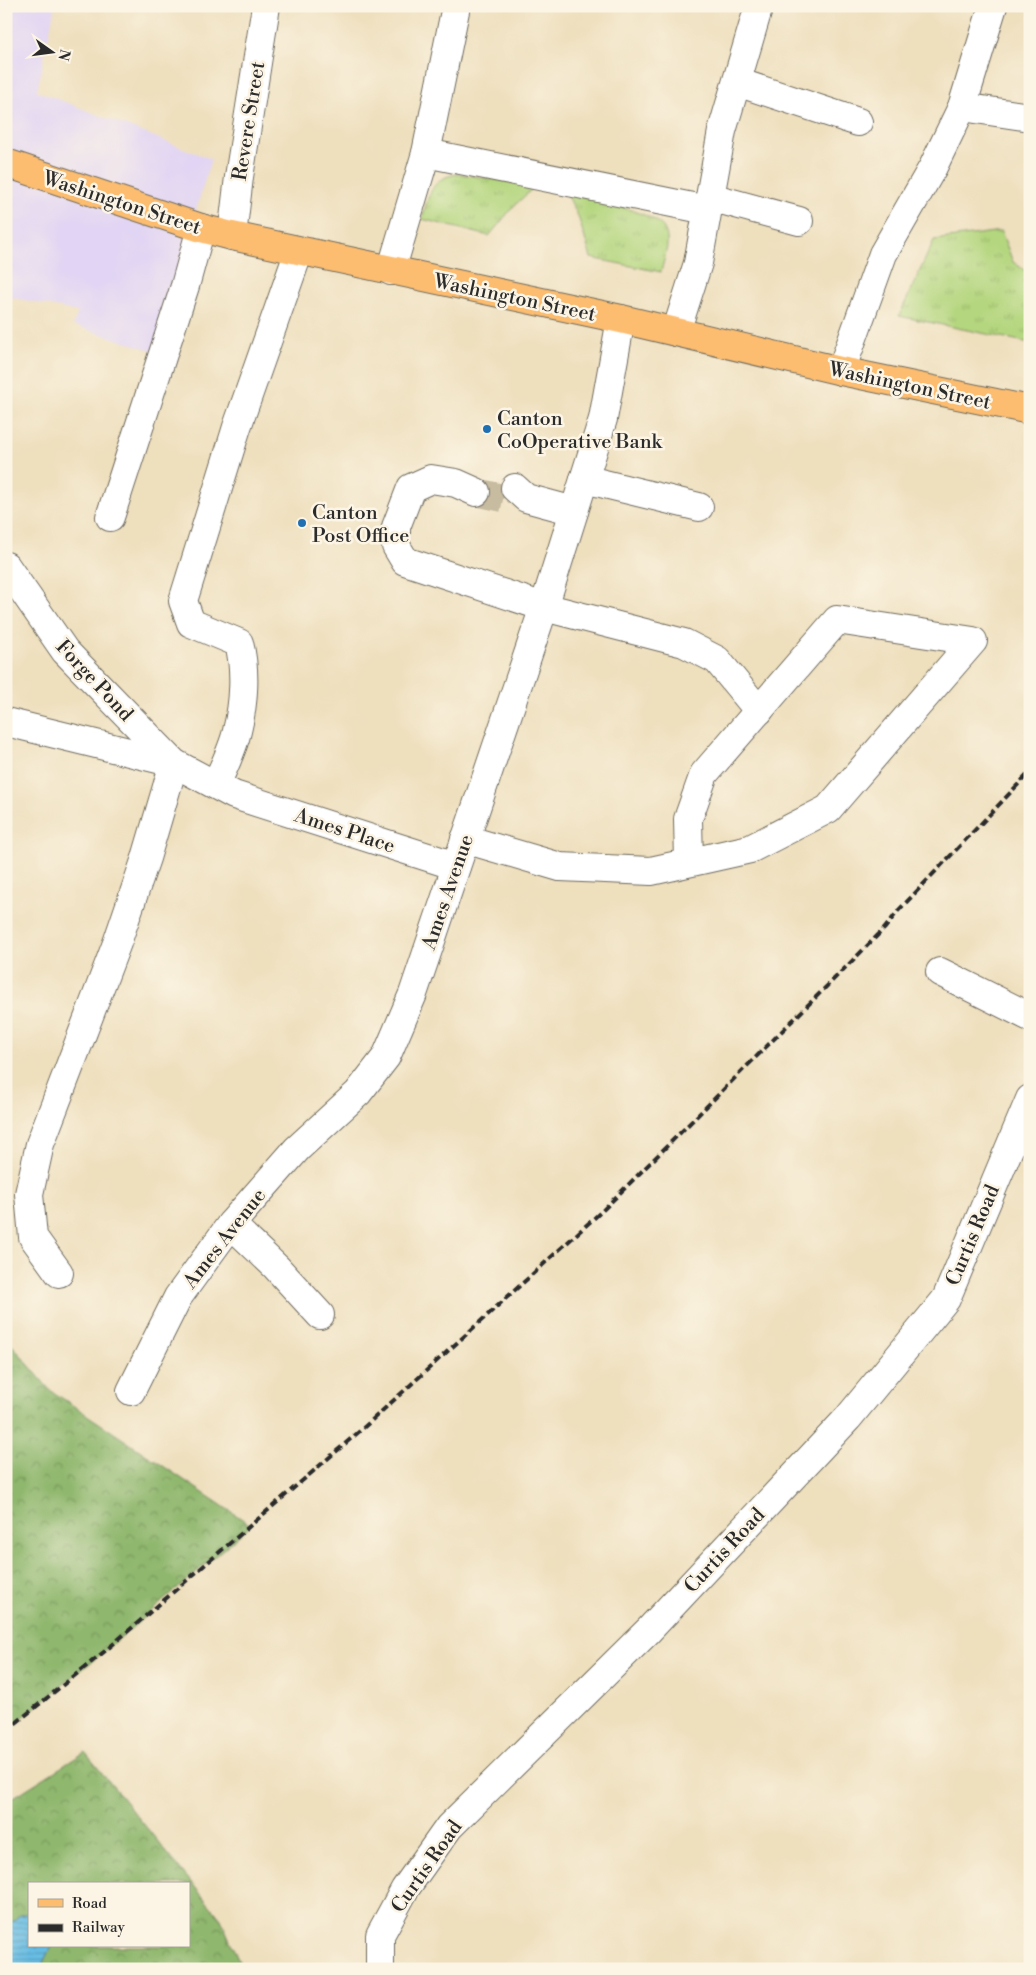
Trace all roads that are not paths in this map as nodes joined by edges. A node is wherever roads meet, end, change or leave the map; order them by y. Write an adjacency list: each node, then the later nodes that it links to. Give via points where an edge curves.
1 (266, 6): 14 (street, Revere Street)
2 (456, 6): 9 (street)
3 (758, 6): 5 (street)
4 (993, 6): 6 (street)
5 (737, 82): 8 (street); 11 (street, via 722,131)
6 (962, 107): 7 (street); 19 (street, via 933,167 883,254)
7 (1030, 117)
8 (858, 122)
9 (426, 153): 11 (street); 16 (street)
10 (6, 163): 13 (main road, Washington Street)
11 (709, 204): 12 (street); 18 (street, via 698,263)
12 (799, 221)
13 (201, 228): 14 (main road, Washington Street); 26 (street)
14 (232, 236): 15 (main road, Washington Street)
15 (299, 251): 16 (main road, Washington Street); 33 (street, via 237,427 183,602 191,623 239,643 242,652 244,686)
16 (390, 271): 17 (main road, Washington Street)
17 (621, 319): 18 (main road, Washington Street); 21 (street, Ames Avenue, via 603,419)
18 (676, 332): 19 (main road, Washington Street)
19 (841, 371): 20 (main road, Washington Street)
20 (1030, 410)
21 (584, 479): 24 (street); 25 (street, Ames Avenue)
22 (470, 485): 29 (street, via 431,479 412,488 396,527 396,546 405,561)
23 (518, 495): 25 (street)
24 (699, 507)
25 (574, 511): 29 (street, Ames Avenue)
26 (110, 517)
27 (6, 566): 28 (street, Forge Pond)
28 (19, 602): 32 (street, Forge Pond)
29 (544, 607): 30 (street, via 684,643 717,660); 34 (street, Ames Avenue)
30 (759, 711): 35 (street, via 704,774 688,819); 35 (street, via 837,620 973,641 828,809 750,849)
31 (6, 722): 32 (street, Forge Pond)
32 (174, 763): 33 (street, Forge Pond); 41 (street, via 117,943 40,1144 29,1194 33,1237)
33 (225, 790): 36 (street, Ames Place)
34 (465, 839): 35 (street, via 560,868 651,871); 36 (street, Ames Avenue)
35 (690, 862)
36 (456, 866): 40 (street, Ames Avenue, via 413,994 386,1057 358,1093 297,1148)
37 (940, 972): 38 (street)
38 (1030, 1017)
39 (1030, 1099): 44 (street, Curtis Road, via 946,1299 848,1418 648,1631 449,1827 405,1889 380,1935)
40 (231, 1224): 42 (street); 43 (street, Ames Avenue, via 178,1297)
41 (59, 1273)
42 (320, 1315)
43 (131, 1391)
44 (380, 1969)

